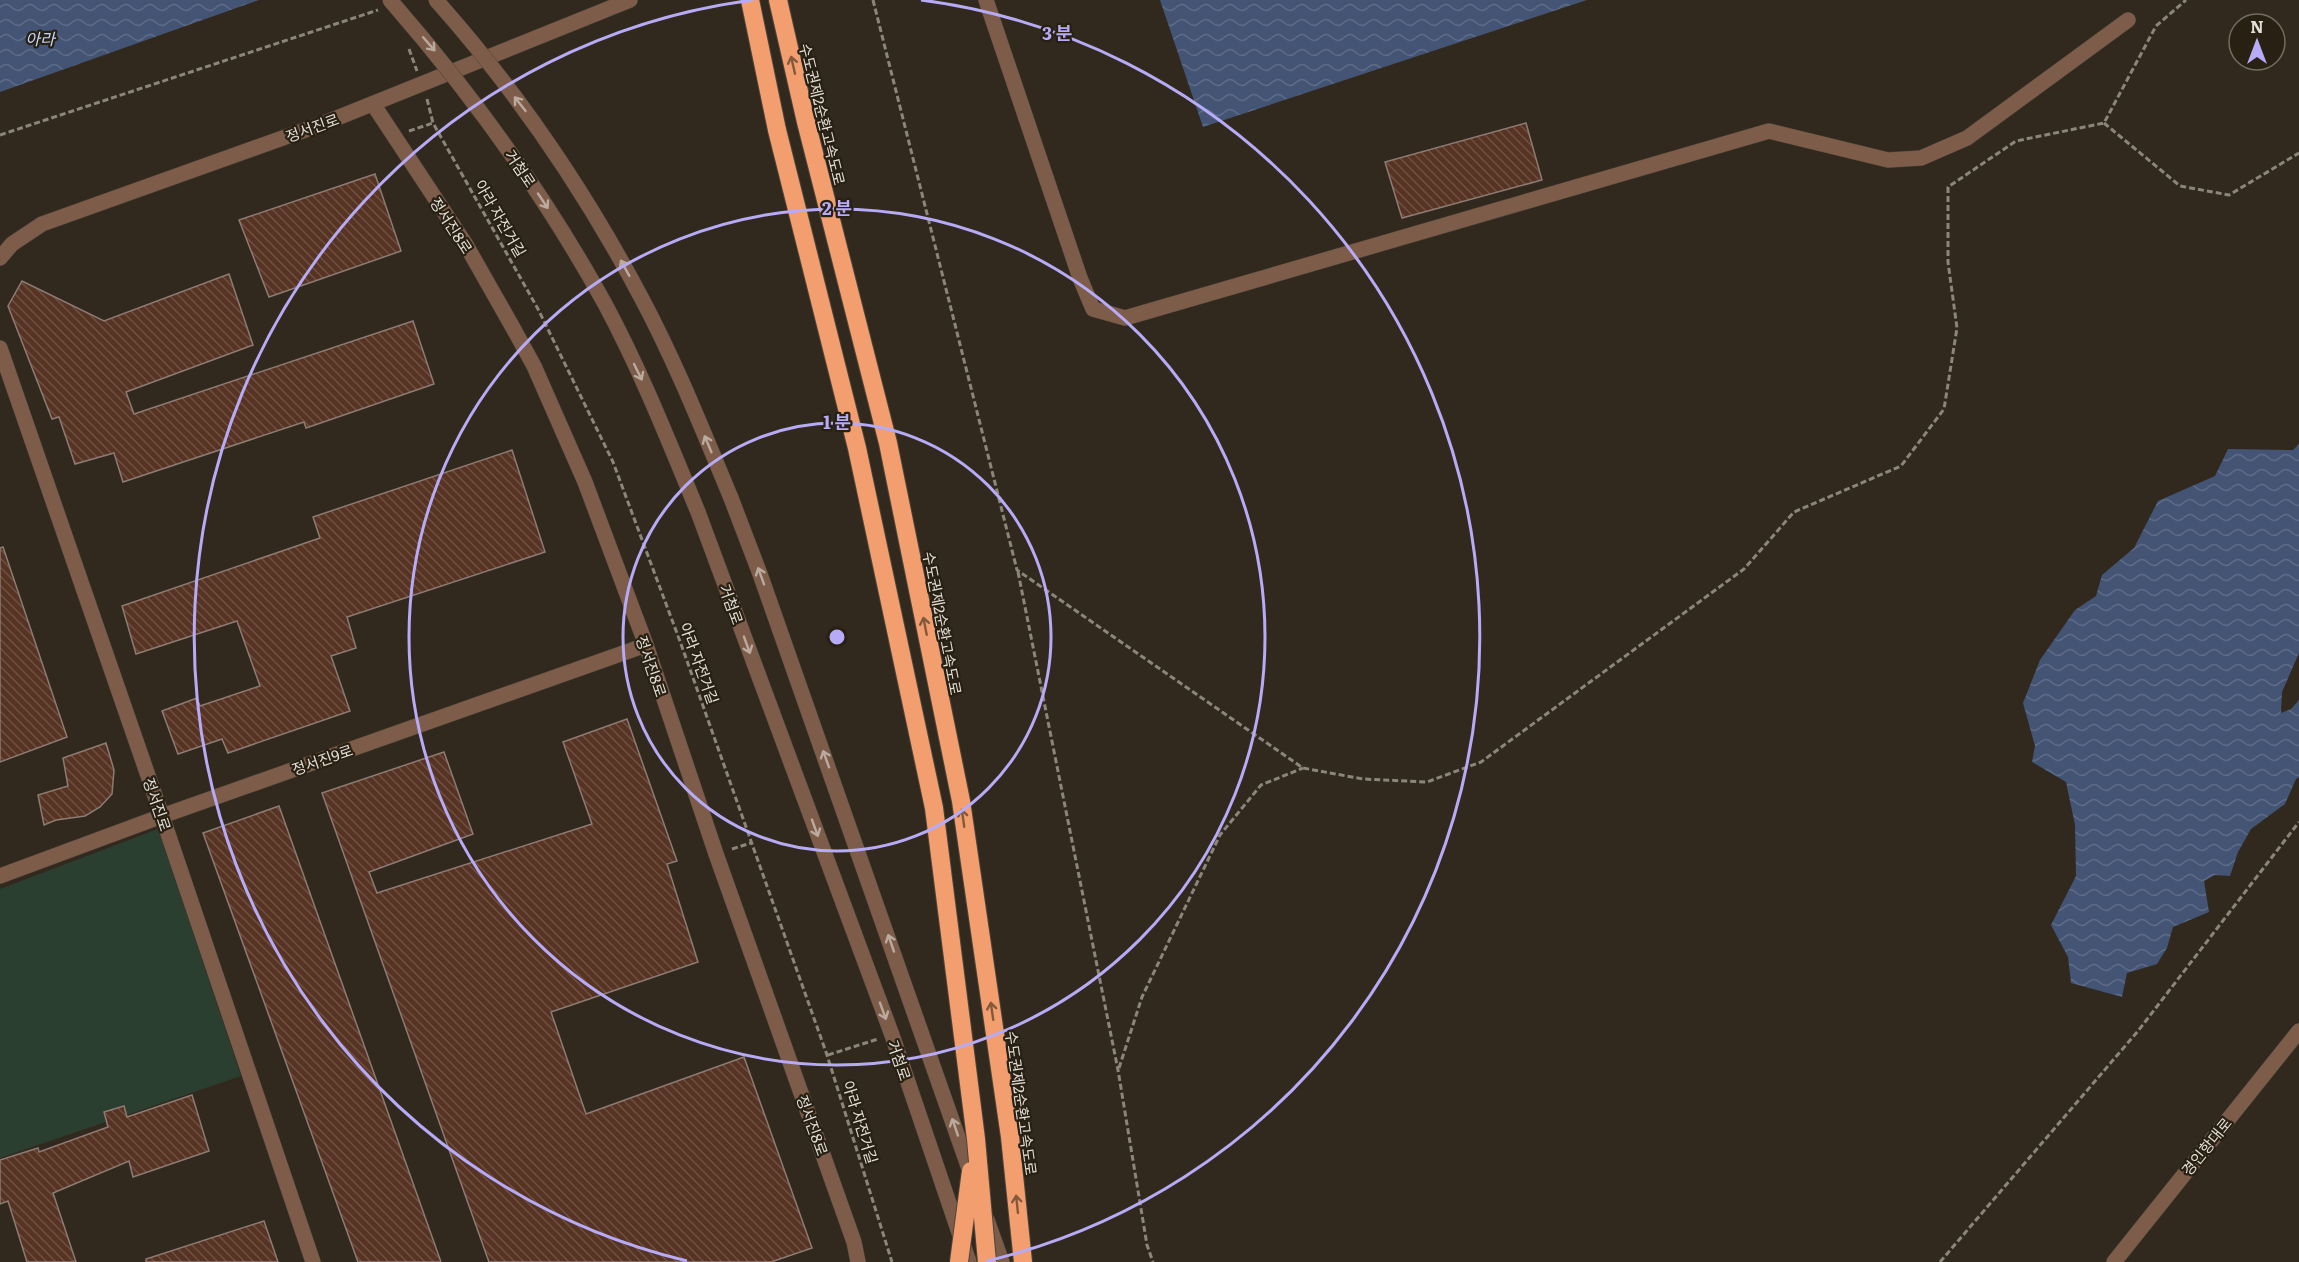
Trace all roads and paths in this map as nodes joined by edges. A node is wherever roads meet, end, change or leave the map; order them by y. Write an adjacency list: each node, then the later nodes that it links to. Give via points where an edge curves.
1 (436, 0): 38 (street, 거첨로, one-way to 1, bridge, via 731,498 682,382 643,300 593,210 532,118)
2 (630, 0): 11 (street, 정서진로)
3 (750, 0): 31 (highway, bridge, via 777,130 857,448 934,808)
4 (778, 0): 39 (highway, 수도권제2순환고속도로, one-way to 4, via 1010,1137 961,801 888,443)
5 (873, 0): 19 (path)
6 (986, 0): 9 (street, via 1093,309 1125,318 1769,131 1888,160 1921,158 1967,138)
7 (2186, 0): 13 (path, via 2156,26)
8 (386, 4): 14 (path); 28 (street, 거첨로, one-way to 28, bridge, via 436,53 500,136 605,305 647,390 698,512)
9 (2128, 20)
10 (427, 97): 12 (path, 아라 자전거길)
11 (373, 104): 15 (street, 정서진8로); 17 (street, 정서진로, via 42,224 12,244)
12 (433, 123): 15 (path); 24 (path, 아라 자전거길, via 538,309 613,462)
13 (2104, 123): 16 (path, via 2180,186 2229,195); 21 (path, via 2016,141 1948,188 1948,262 1957,328 1944,409 1901,466 1794,512 1744,568 1481,762 1427,782 1363,779)
14 (0, 135)
15 (393, 136): 20 (street, 정서진8로, via 466,245 534,366 585,482)
16 (2299, 153)
17 (0, 258)
18 (0, 348): 22 (street, 정서진로)
19 (1017, 570): 21 (path); 30 (path)
20 (646, 645): 22 (street, 정서진9로); 25 (street, 정서진8로)
21 (1303, 768): 30 (path, via 1261,785 1220,835 1143,997)
22 (162, 816): 26 (street, 정서진9로); 32 (street, 정서진로)
23 (2299, 822): 41 (path, via 2138,1031)
24 (752, 843): 25 (path); 29 (path, 아라 자전거길)
25 (716, 854): 33 (street, 정서진8로)
26 (0, 876)
27 (2299, 1031): 42 (street, 경인항대로)
28 (892, 1035): 29 (path); 36 (street, 거첨로)
29 (827, 1055): 34 (path, 아라 자전거길)
30 (1118, 1070): 40 (path, via 1146,1245)
31 (976, 1139): 35 (highway, bridge); 37 (highway, bridge)
32 (313, 1262)
33 (858, 1262)
34 (892, 1262)
35 (959, 1262)
36 (969, 1262)
37 (987, 1262)
38 (1002, 1262)
39 (1023, 1262)
40 (1153, 1262)
41 (1940, 1262)
42 (2114, 1262)

